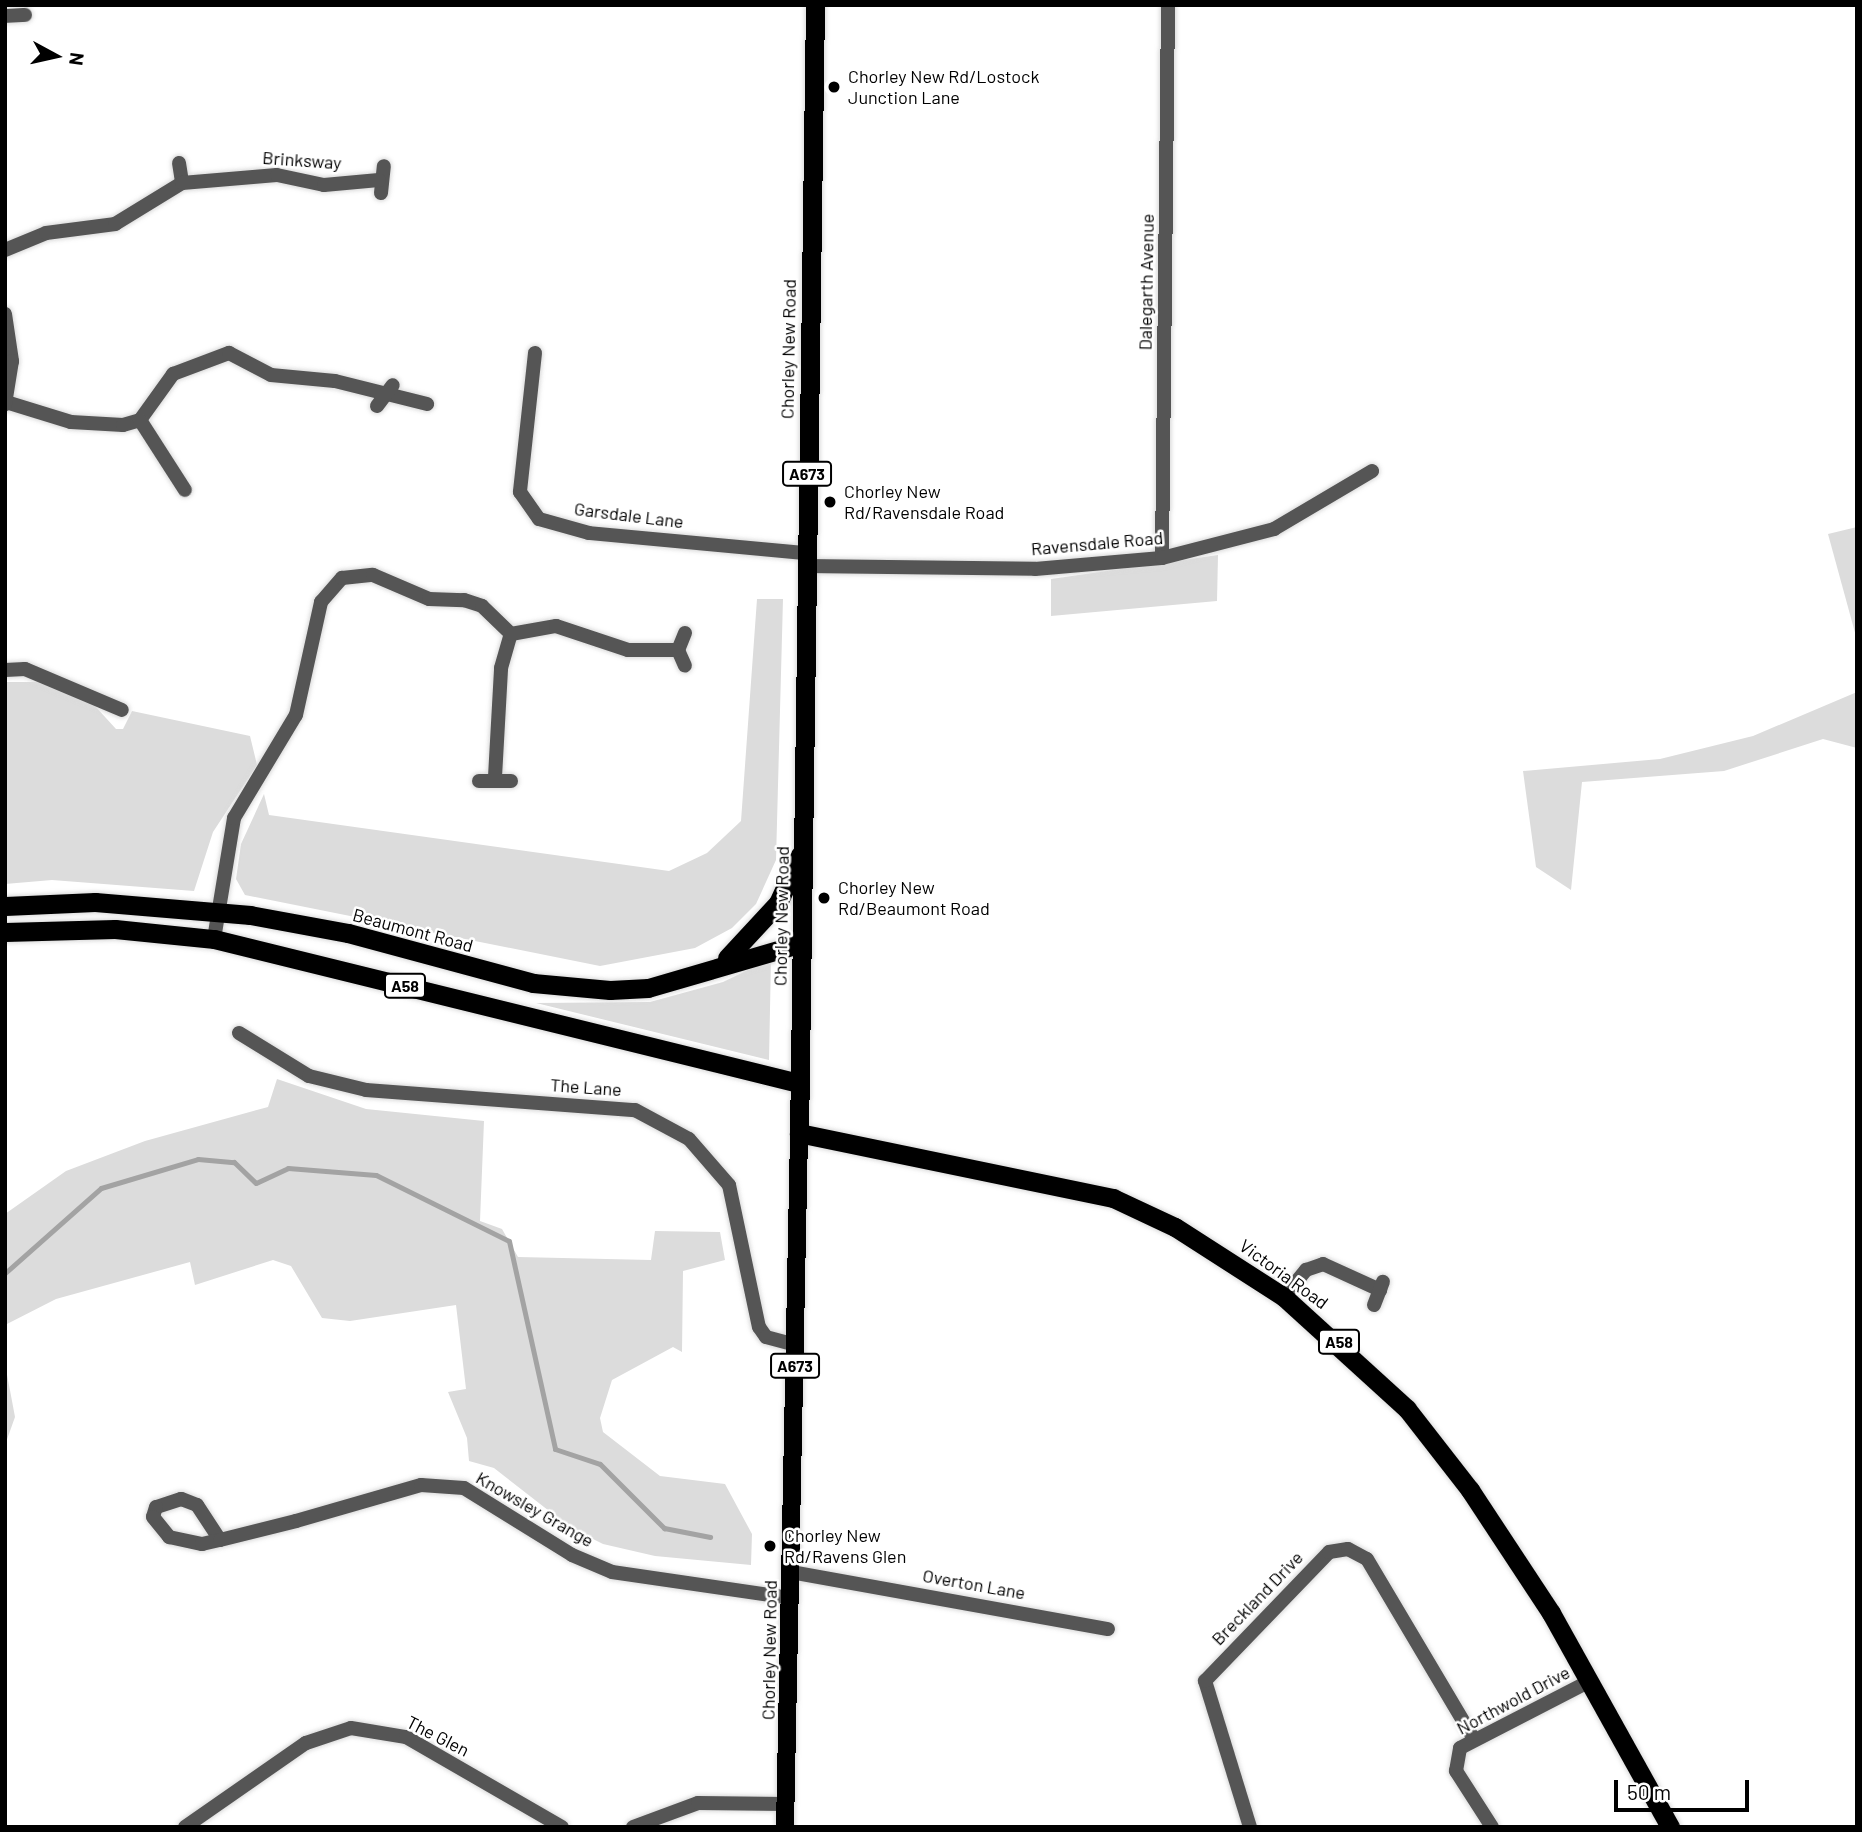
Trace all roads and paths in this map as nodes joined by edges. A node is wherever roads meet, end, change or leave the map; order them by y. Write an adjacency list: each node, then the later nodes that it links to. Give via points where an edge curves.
1 (815, 5): 17 (highway, Chorley New Road / A673)
2 (1168, 5): 16 (street, Dalegarth Avenue)
3 (5, 15): 4 (street)
4 (25, 15)
5 (179, 163): 7 (street)
6 (384, 166): 7 (street, Brinksway, via 380,187 324,184 277,175)
7 (182, 183): 8 (street, Brinksway, via 115,224 46,233)
8 (5, 250)
9 (5, 314): 11 (street, via 12,361)
10 (535, 353): 17 (street, Garsdale Lane, via 520,492 538,519 589,533)
11 (6, 403): 13 (street, via 71,422)
12 (427, 404): 13 (street, via 320,378 271,375 244,357 215,353 173,374)
13 (140, 420): 15 (street)
14 (1372, 471): 16 (street, Ravensdale Road, via 1273,529)
15 (185, 490)
16 (1162, 558): 17 (street, Ravensdale Road, via 1035,569)
17 (805, 559): 27 (highway, Chorley New Road / A673)
18 (685, 632): 20 (street)
19 (511, 634): 20 (street, via 556,626 628,650); 24 (street, via 501,668); 29 (street, via 482,607 429,599 373,575 342,578 327,588 296,715 234,818)
20 (678, 650): 21 (street)
21 (685, 666)
22 (5, 670): 23 (street, via 25,669)
23 (122, 710)
24 (495, 777): 25 (street); 26 (street)
25 (478, 781)
26 (511, 781)
27 (803, 847): 32 (highway, Chorley New Road / A673); 33 (highway, A58, via 778,903)
28 (5, 906): 29 (highway, Beaumont Road / A58, via 95,902)
29 (217, 911): 31 (street); 33 (highway, Beaumont Road / A58, via 348,933 533,983 648,988)
30 (5, 932): 31 (highway, A58, via 115,929)
31 (214, 939): 35 (highway, A58)
32 (803, 943): 33 (highway, Beaumont Road / A58); 35 (highway, Chorley New Road / A673)
33 (721, 963)
34 (239, 1033): 39 (street, The Lane, via 309,1076 366,1090 635,1110 689,1139 729,1185 759,1327 766,1337)
35 (799, 1083): 36 (highway, Chorley New Road / A673)
36 (799, 1133): 37 (highway, Victoria Road / A58, via 1113,1198 1175,1227); 39 (main road, Chorley New Road / A673)
37 (1284, 1297): 38 (street, via 1306,1270 1323,1264 1381,1285); 44 (highway, Victoria Road / A58, via 1415,1419 1470,1490)
38 (1374, 1305)
39 (795, 1345): 41 (main road, Chorley New Road / A673)
40 (220, 1540): 40 (street, Knowsley Grange, via 197,1505 181,1499 156,1507 160,1528 181,1544); 42 (street, Knowsley Grange, via 421,1485 464,1488 572,1555 612,1572)
41 (791, 1572): 42 (main road, Chorley New Road / A673); 43 (street, Overton Lane)
42 (791, 1598): 46 (main road, Chorley New Road / A673)
43 (1108, 1629)
44 (1588, 1682): 45 (street, Northwold Drive); 53 (highway, Victoria Road / A58)
45 (1474, 1739): 51 (street, Breckland Drive, via 1367,1559 1348,1549 1329,1552 1205,1681); 52 (street, Northwold Drive, via 1460,1748 1456,1771)
46 (786, 1804): 49 (street, via 698,1803); 50 (main road, Chorley New Road / A673)
47 (185, 1827): 48 (street, The Glen, via 306,1743 351,1728 405,1737)
48 (562, 1827)
49 (633, 1827)
50 (785, 1827)
51 (1250, 1827)
52 (1492, 1827)
53 (1670, 1827)

